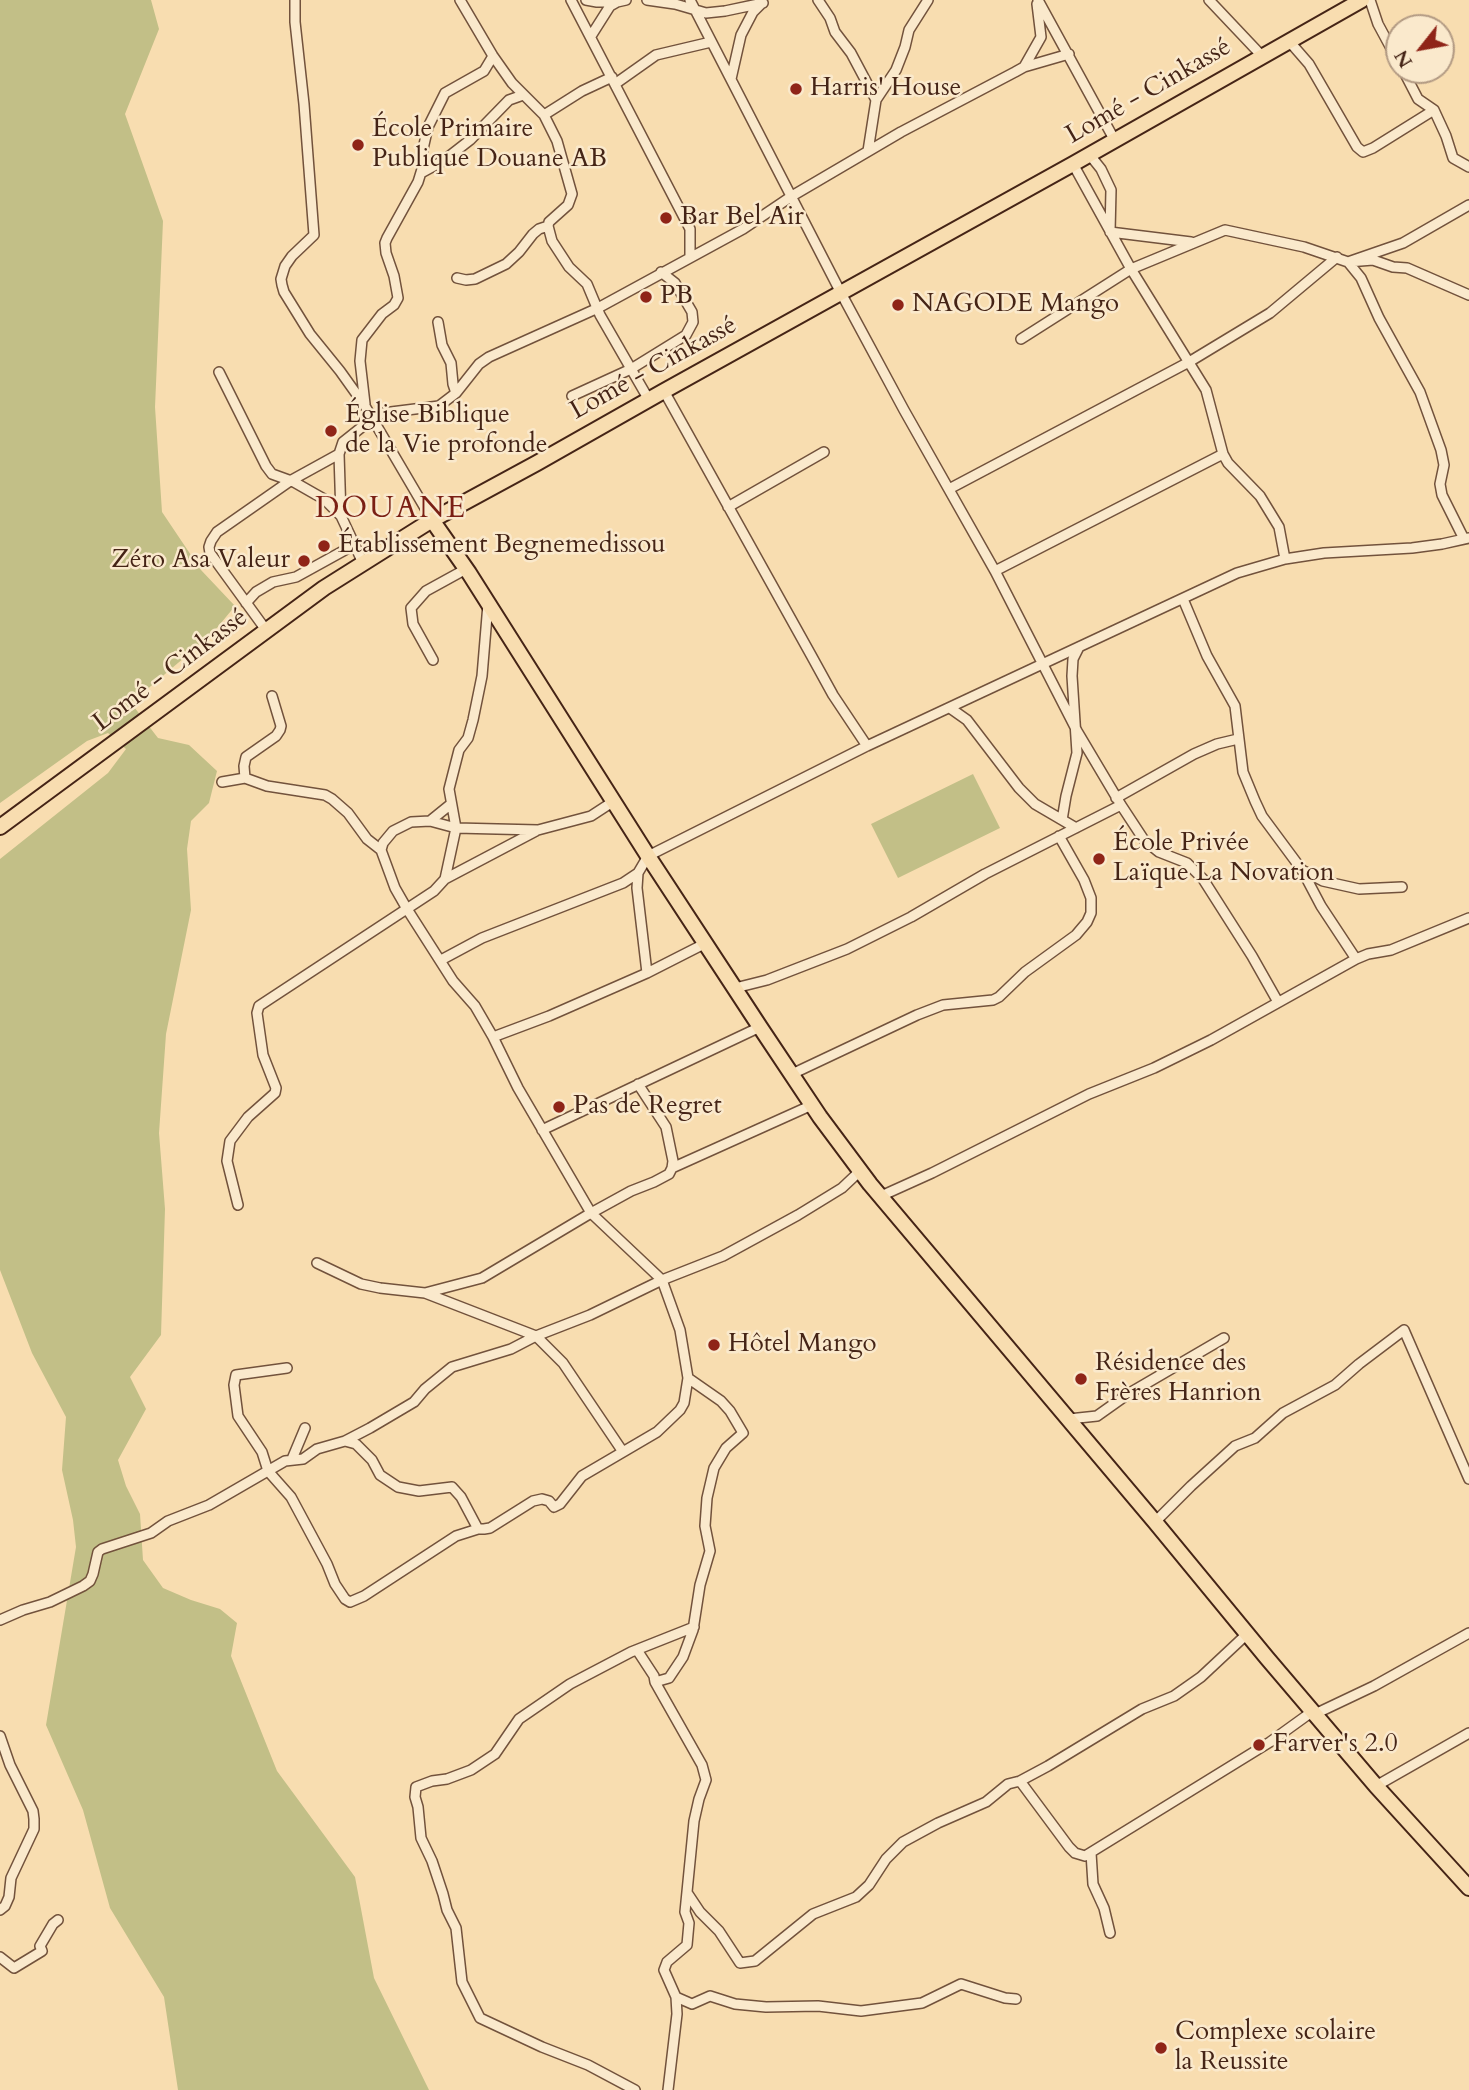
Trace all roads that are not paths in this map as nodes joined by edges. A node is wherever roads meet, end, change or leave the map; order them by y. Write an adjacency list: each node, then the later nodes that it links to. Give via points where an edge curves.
1 (295, 0): 58 (street, via 314,235 285,266 282,285 310,334)
2 (460, 0): 19 (street)
3 (571, 0): 14 (street)
4 (586, 0): 10 (street)
5 (648, 0): 13 (street)
6 (818, 0): 26 (street)
7 (928, 0): 26 (street)
8 (1037, 0): 18 (street); 21 (street, via 1041,37)
9 (1209, 0): 20 (street)
10 (621, 1): 14 (street, via 610,6)
11 (764, 1): 13 (street, via 715,13); 22 (street, via 741,35)
12 (1360, 1): 15 (street); 16 (main road, Lomé - Cinkassé)
13 (692, 4): 17 (street)
14 (591, 36): 23 (street)
15 (1385, 37)
16 (1289, 41): 20 (main road, Lomé - Cinkassé); 27 (street, via 1309,64 1363,152)
17 (711, 42): 22 (street); 23 (street, via 656,55)
18 (1069, 54): 21 (street); 29 (street)
19 (494, 56): 25 (street); 34 (street, via 484,71 445,93 428,127)
20 (1262, 56): 29 (main road, Lomé - Cinkassé)
21 (1024, 67): 30 (street)
22 (731, 79): 35 (street)
23 (614, 80): 28 (street, via 582,91); 40 (street, via 690,229)
24 (1410, 84): 27 (street, via 1418,99)
25 (523, 95): 28 (street); 34 (street, via 509,100 470,140)
26 (876, 100): 30 (street)
27 (1434, 110): 33 (street, via 1453,158)
28 (544, 115): 37 (street, via 557,141 572,194)
29 (1114, 139): 31 (main road, Lomé - Cinkassé)
30 (868, 151): 35 (street)
31 (1089, 154): 32 (main road, Lomé - Cinkassé); 38 (street, via 1111,190)
32 (1073, 164): 38 (street); 46 (main road, Lomé - Cinkassé)
33 (1469, 167)
34 (421, 173): 58 (street, via 385,243 398,298 362,340)
35 (792, 196): 40 (street); 46 (street)
36 (1469, 205): 42 (street, via 1403,243)
37 (548, 226): 45 (street, via 533,234 506,264 475,279); 48 (street, via 556,249 587,284)
38 (1110, 232): 39 (street); 43 (street)
39 (1193, 242): 41 (street, via 1225,230); 43 (street)
40 (690, 257): 44 (street)
41 (1337, 257): 42 (street); 51 (street, via 1270,313)
42 (1348, 262): 47 (street, via 1373,260 1407,268); 68 (street, via 1361,278 1420,392 1441,450 1442,495)
43 (1131, 269): 50 (street); 51 (street)
44 (661, 272): 48 (street); 52 (street, via 675,283 693,322 686,335)
45 (457, 278)
46 (841, 293): 54 (main road, Lomé - Cinkassé); 64 (street)
47 (1469, 295)
48 (598, 308): 52 (street); 55 (street, via 489,357)
49 (438, 322): 55 (street)
50 (1021, 339)
51 (1189, 362): 62 (street, via 1206,390); 64 (street)
52 (631, 369): 56 (street); 57 (street)
53 (219, 372): 63 (street, via 266,466 272,474)
54 (664, 391): 57 (main road, Lomé - Cinkassé); 65 (street)
55 (456, 393): 59 (street, via 439,406 383,413)
56 (572, 396)
57 (649, 400): 67 (main road, Lomé - Cinkassé)
58 (365, 406): 59 (street)
59 (372, 419): 61 (street, via 343,442); 67 (street)
60 (824, 452): 65 (street)
61 (339, 454): 63 (street); 66 (street)
62 (1223, 454): 70 (street, via 1260,496 1279,527); 73 (street)
63 (290, 481): 66 (street, via 324,499); 76 (street, via 217,531 209,547)
64 (949, 489): 73 (street)
65 (728, 507): 85 (street)
66 (341, 516): 69 (street)
67 (432, 520): 71 (main road, Lomé - Cinkassé); 72 (main road)
68 (1466, 538): 70 (street)
69 (354, 545): 71 (street); 76 (street, via 296,577 273,582)
70 (1286, 559): 74 (street, via 1237,573)
71 (363, 563): 77 (main road, Lomé - Cinkassé)
72 (466, 569): 75 (main road); 79 (street, via 426,591 411,608 413,624)
73 (995, 571): 80 (street)
74 (1183, 599): 78 (street); 84 (street, via 1235,706)
75 (488, 602): 88 (main road); 90 (street, via 482,676 471,728 449,789)
76 (246, 603): 77 (street)
77 (266, 630): 93 (main road, Lomé - Cinkassé)
78 (1079, 647): 80 (street); 83 (street, via 1072,676)
79 (433, 660)
80 (1043, 664): 82 (street); 83 (street)
81 (272, 696): 86 (street, via 280,730 246,757)
82 (950, 708): 85 (street); 91 (street, via 967,720 1019,788)
83 (1077, 731): 89 (street); 91 (street, via 1077,762)
84 (1238, 739): 89 (street, via 1194,754); 100 (street, via 1245,778 1262,816)
85 (867, 746): 99 (street)
86 (245, 778): 87 (street); 98 (street, via 325,795)
87 (222, 782)
88 (614, 801): 96 (street, via 591,816); 99 (main road)
89 (1118, 801): 95 (street); 111 (street, via 1144,840 1159,852 1187,863 1203,879)
90 (451, 804): 92 (street); 94 (street)
91 (1062, 820): 95 (street)
92 (429, 821): 94 (street); 98 (street, via 411,822 393,831)
93 (0, 827)
94 (456, 828): 96 (street); 102 (street)
95 (1076, 828): 97 (street)
96 (538, 830): 102 (street)
97 (1059, 836): 110 (street, via 847,949 767,981); 114 (street, via 1091,898 1091,913 1076,935 999,997 943,1005)
98 (382, 850): 104 (street)
99 (648, 856): 101 (street); 106 (main road)
100 (1302, 870): 103 (street, via 1323,881 1359,889); 107 (street)
101 (638, 873): 108 (street, via 623,883 492,933); 109 (street, via 638,913)
102 (444, 878): 104 (street, via 434,891)
103 (1402, 887)
104 (407, 909): 108 (street); 121 (street, via 259,1006 263,1055 276,1088 230,1141 228,1161)
105 (1469, 918): 107 (street)
106 (706, 943): 109 (street); 110 (main road)
107 (1356, 959): 111 (street)
108 (441, 960): 113 (street)
109 (647, 973): 113 (street)
110 (735, 988): 112 (main road)
111 (1278, 1002): 120 (street, via 1154,1068 1089,1094)
112 (760, 1027): 114 (main road); 115 (street)
113 (493, 1037): 117 (street)
114 (792, 1074): 116 (main road)
115 (638, 1084): 117 (street); 118 (street, via 666,1127)
116 (812, 1105): 118 (street); 119 (main road)
117 (542, 1130): 122 (street)
118 (672, 1168): 122 (street, via 669,1174)
119 (860, 1171): 120 (main road); 124 (street, via 799,1215 723,1256)
120 (881, 1196): 130 (main road)
121 (238, 1205)
122 (590, 1213): 124 (street); 125 (street, via 482,1278)
123 (317, 1263): 125 (street, via 361,1284)
124 (662, 1280): 126 (street); 129 (street, via 680,1330)
125 (425, 1293): 126 (street)
126 (536, 1336): 132 (street, via 452,1367 409,1405); 133 (street, via 563,1363)
127 (1224, 1338): 130 (street, via 1097,1416)
128 (287, 1368): 135 (street, via 234,1377 238,1416 262,1452)
129 (688, 1378): 133 (street, via 680,1410 657,1432); 140 (street, via 721,1401 743,1433 713,1468 705,1526 710,1551)
130 (1069, 1419): 137 (main road)
131 (305, 1428): 134 (street)
132 (345, 1441): 134 (street, via 317,1449 303,1459); 138 (street, via 356,1444 380,1475 398,1487 419,1491 452,1486)
133 (623, 1452): 138 (street, via 582,1476 554,1507 542,1499 533,1501 490,1528)
134 (292, 1459): 135 (street)
135 (268, 1471): 138 (street, via 291,1497 335,1584 350,1602 456,1536); 139 (street, via 152,1533 102,1549 90,1581 83,1586)
136 (1469, 1479): 137 (street, via 1404,1330 1335,1385 1236,1446)
137 (1155, 1522): 142 (main road)
138 (478, 1530)
139 (0, 1620)
140 (694, 1628): 143 (street); 144 (street, via 669,1678)
141 (1469, 1633): 145 (street, via 1374,1686)
142 (1247, 1634): 145 (main road); 148 (street, via 1174,1696 1142,1709)
143 (637, 1650): 144 (street); 159 (street, via 527,1712 495,1754 471,1770 416,1787 415,1797 421,1838 456,1928 461,1978 480,2018)
144 (655, 1682): 152 (street, via 706,1780 694,1821)
145 (1314, 1712): 149 (main road); 150 (street)
146 (1469, 1733): 149 (street)
147 (0, 1736): 153 (street, via 33,1811 34,1829)
148 (1020, 1781): 150 (street, via 1069,1847 1081,1857); 152 (street, via 903,1842 856,1897 813,1914 755,1961 740,1963)
149 (1376, 1786): 151 (main road)
150 (1091, 1853): 155 (street, via 1093,1884)
151 (1469, 1888)
152 (688, 1894): 157 (street, via 687,1945 664,1970)
153 (0, 1910)
154 (58, 1920): 156 (street, via 40,1946 42,1951 14,1968)
155 (1110, 1933)
156 (0, 1957)
157 (676, 1997): 158 (street, via 692,2004 710,1996 735,2004 861,2011 922,2003 961,1984); 160 (street)
158 (1016, 1999)
159 (635, 2090)
160 (668, 2090)

